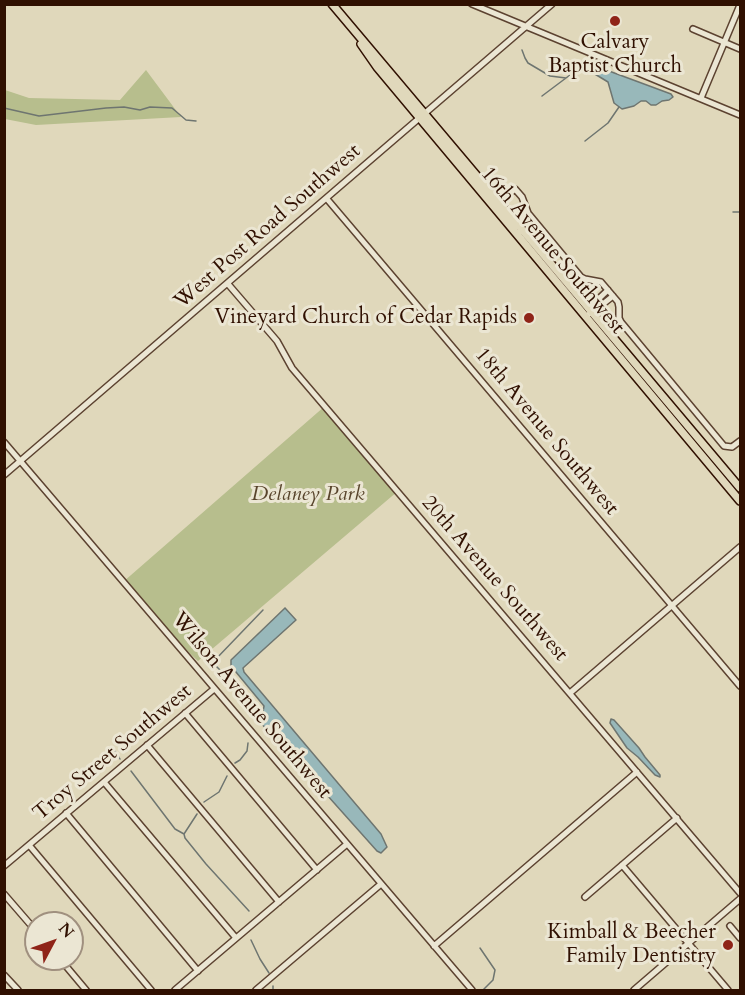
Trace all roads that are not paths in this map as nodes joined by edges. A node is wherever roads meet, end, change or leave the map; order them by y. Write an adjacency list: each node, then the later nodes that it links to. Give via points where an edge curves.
1 (332, 4): 11 (main road, 16th Avenue Southwest, via 377,67)
2 (552, 4): 5 (street, West Post Road Southwest)
3 (476, 5): 5 (street)
4 (741, 5): 7 (street)
5 (527, 26): 9 (street); 11 (street, West Post Road Southwest)
6 (693, 29): 7 (street)
7 (725, 43): 8 (street); 9 (street)
8 (741, 49)
9 (701, 98): 10 (street)
10 (741, 115)
11 (423, 116): 12 (street, West Post Road Southwest); 13 (main road, 16th Avenue Southwest)
12 (327, 199): 14 (street, West Post Road Southwest); 25 (street, 18th Avenue Southwest)
13 (497, 205): 15 (street, via 515,189 528,213 581,277 601,282); 16 (main road, 16th Avenue Southwest); 17 (main road, 16th Avenue Southwest)
14 (228, 284): 20 (street, West Post Road Southwest); 28 (street, 20th Avenue Southwest, via 277,341 292,368)
15 (611, 293): 16 (street); 18 (street, via 620,307 621,322 724,446 732,447)
16 (591, 310): 17 (street); 22 (main road, 16th Avenue Southwest)
17 (585, 315): 23 (main road, 16th Avenue Southwest)
18 (741, 441)
19 (4, 442): 20 (street, Wilson Avenue Southwest)
20 (21, 461): 21 (street, West Post Road Southwest); 27 (street, Wilson Avenue Southwest)
21 (4, 475)
22 (741, 488)
23 (741, 501)
24 (741, 547): 25 (street)
25 (672, 606): 26 (street, 18th Avenue Southwest); 28 (street)
26 (741, 686)
27 (214, 688): 29 (street, Troy Street Southwest); 35 (street, Wilson Avenue Southwest)
28 (570, 693): 31 (street, 20th Avenue Southwest)
29 (185, 713): 30 (street, Troy Street Southwest); 39 (street)
30 (147, 745): 32 (street, Troy Street Southwest); 45 (street)
31 (637, 772): 34 (street, 20th Avenue Southwest); 51 (street)
32 (104, 782): 33 (street, Troy Street Southwest); 49 (street)
33 (66, 813): 36 (street, Troy Street Southwest); 53 (street)
34 (677, 818): 37 (street); 41 (street, 20th Avenue Southwest)
35 (347, 844): 39 (street); 40 (street, Wilson Avenue Southwest)
36 (29, 845): 38 (street, Troy Street Southwest); 57 (street)
37 (622, 865): 43 (street); 50 (street)
38 (4, 866)
39 (317, 870): 45 (street)
40 (381, 884): 51 (street, Wilson Avenue Southwest); 59 (street)
41 (741, 893)
42 (4, 894): 46 (street)
43 (585, 897)
44 (741, 899): 50 (street)
45 (279, 902): 49 (street)
46 (24, 917)
47 (730, 926): 48 (street)
48 (741, 938)
49 (236, 939): 53 (street)
50 (688, 944): 61 (street); 62 (street)
51 (434, 946): 60 (street, Wilson Avenue Southwest)
52 (70, 971): 56 (street)
53 (198, 971): 58 (street)
54 (4, 975): 55 (street)
55 (18, 990)
56 (86, 990)
57 (151, 990)
58 (175, 990)
59 (256, 990)
60 (472, 990)
61 (634, 990)
62 (728, 990)

